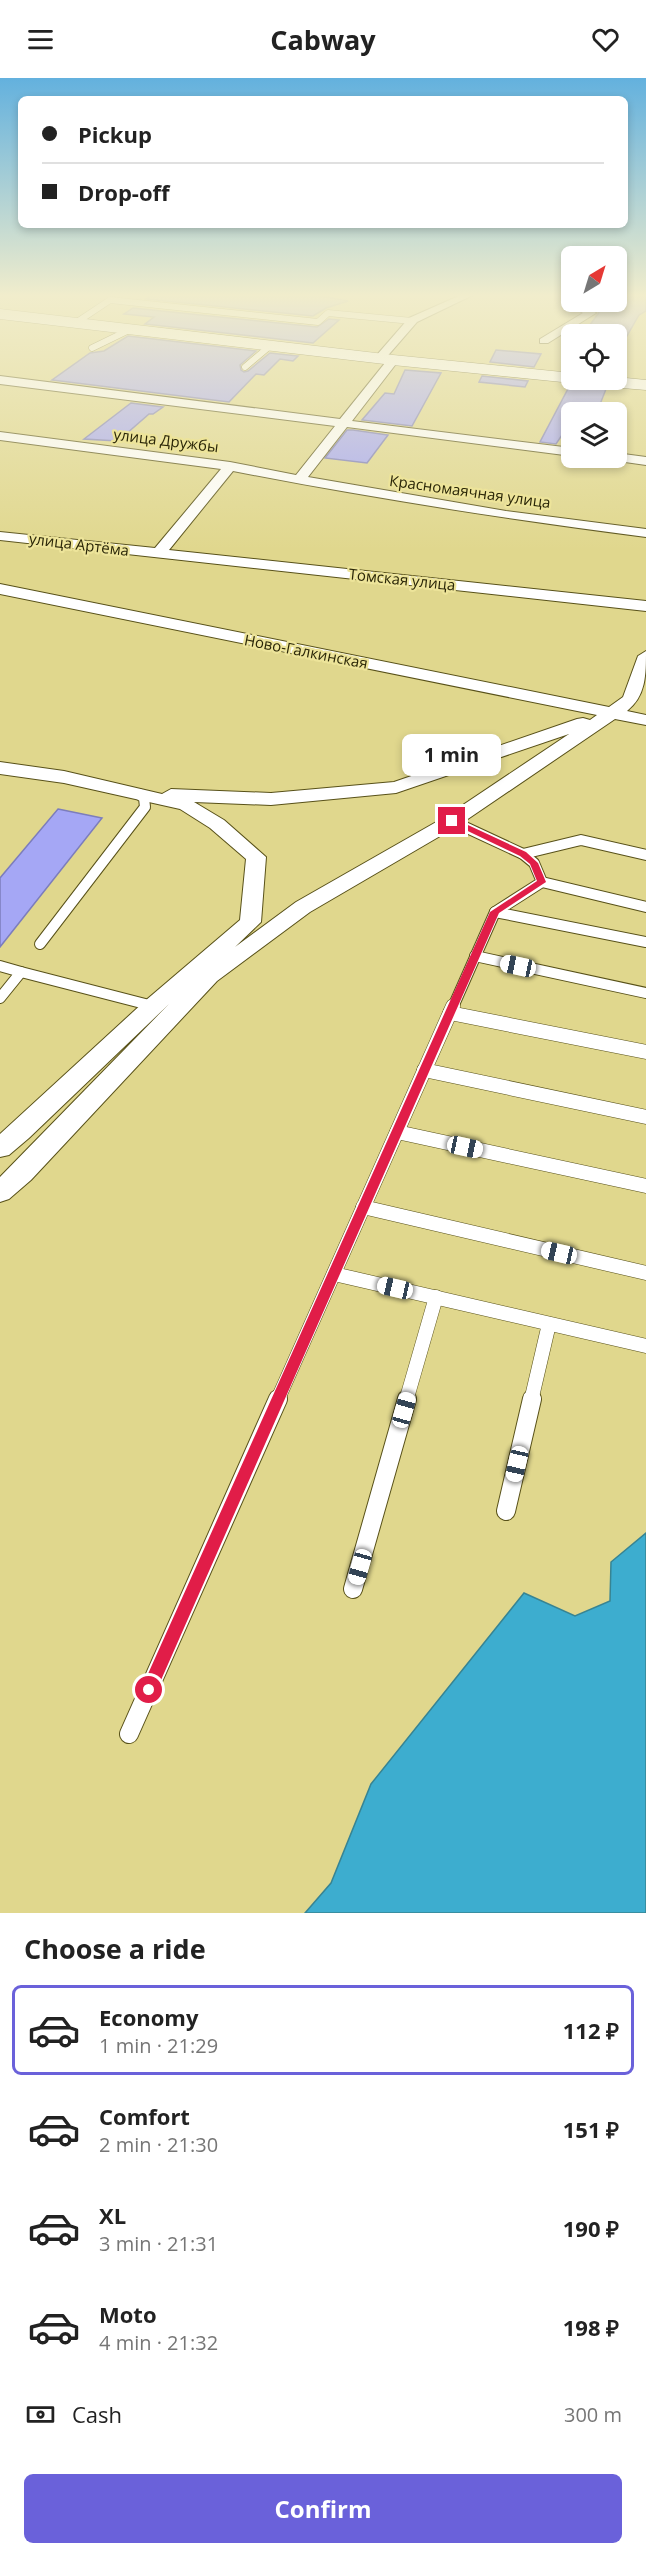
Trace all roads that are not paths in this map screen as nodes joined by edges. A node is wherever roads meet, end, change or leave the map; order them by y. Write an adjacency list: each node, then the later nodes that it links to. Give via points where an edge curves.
1 (5, 381): 5 (street)
2 (372, 381): 5 (street)
3 (627, 384): 4 (main road)
4 (646, 386)
5 (343, 424): 7 (street); 11 (street)
6 (0, 436): 10 (street, улица Дружбы)
7 (561, 451)
8 (627, 459): 9 (street)
9 (646, 461)
10 (230, 466): 11 (street, улица Дружбы); 14 (street)
11 (295, 479): 12 (street, Красномаячная улица, via 506,515)
12 (646, 533)
13 (0, 536): 14 (street, улица Артёма)
14 (159, 554): 16 (street, Томская улица)
15 (0, 589): 18 (street, Ново-Галкинская)
16 (646, 606)
17 (646, 656): 18 (street, via 631,700)
18 (613, 713): 19 (street, Ново-Галкинская); 21 (street, via 396,787 271,799); 22 (street)
19 (646, 720)
20 (0, 768): 21 (street)
21 (139, 794): 29 (lane, via 145,807); 35 (street, via 186,805 217,824 256,857 250,922)
22 (452, 821): 23 (lane); 43 (street, via 303,907 209,976)
23 (523, 854): 24 (lane, via 581,840); 25 (lane, via 534,863)
24 (646, 855)
25 (542, 882): 26 (lane); 27 (lane)
26 (646, 907)
27 (495, 912): 28 (lane); 30 (lane)
28 (646, 942)
29 (40, 944)
30 (475, 956): 33 (lane); 36 (lane)
31 (0, 966): 32 (lane)
32 (21, 972): 34 (lane); 35 (lane)
33 (646, 993)
34 (0, 998)
35 (153, 1006): 41 (street)
36 (450, 1013): 37 (lane); 38 (lane)
37 (646, 1052)
38 (424, 1070): 39 (lane); 40 (lane)
39 (646, 1118)
40 (397, 1132): 42 (lane); 44 (lane)
41 (0, 1148)
42 (646, 1186)
43 (0, 1192)
44 (363, 1207): 45 (lane); 46 (lane)
45 (334, 1274): 47 (lane); 52 (lane)
46 (646, 1274)
47 (436, 1298): 48 (lane); 51 (lane)
48 (549, 1324): 49 (lane); 50 (lane)
49 (646, 1346)
50 (506, 1510)
51 (353, 1589)
52 (129, 1734)

